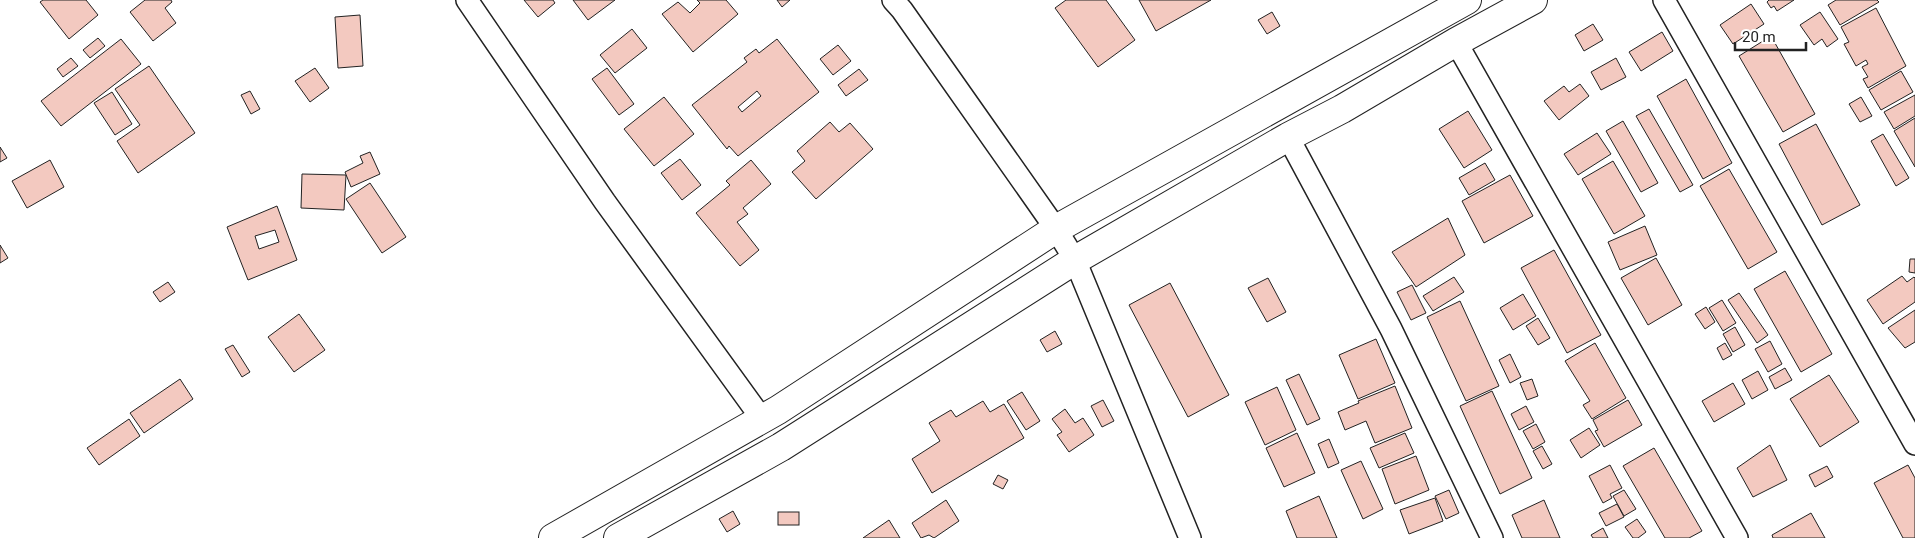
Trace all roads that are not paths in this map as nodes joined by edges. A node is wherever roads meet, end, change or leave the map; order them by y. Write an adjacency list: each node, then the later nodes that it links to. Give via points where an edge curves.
1 (467, 0): 12 (street, via 605,202)
2 (893, 0): 10 (street)
3 (1467, 0): 7 (main road)
4 (1533, 0): 6 (main road)
5 (1664, 0): 13 (street)
6 (1456, 42): 8 (main road); 18 (street)
7 (1323, 78): 8 (main road); 10 (main road)
8 (1342, 109): 9 (main road)
9 (1288, 137): 11 (main road); 17 (street, via 1391,329)
10 (1056, 229): 11 (street); 12 (main road)
11 (1074, 260): 15 (main road, via 781,447); 16 (street)
12 (762, 419): 14 (main road)
13 (1915, 444)
14 (553, 538)
15 (618, 538)
16 (1190, 538)
17 (1492, 538)
18 (1737, 538)

